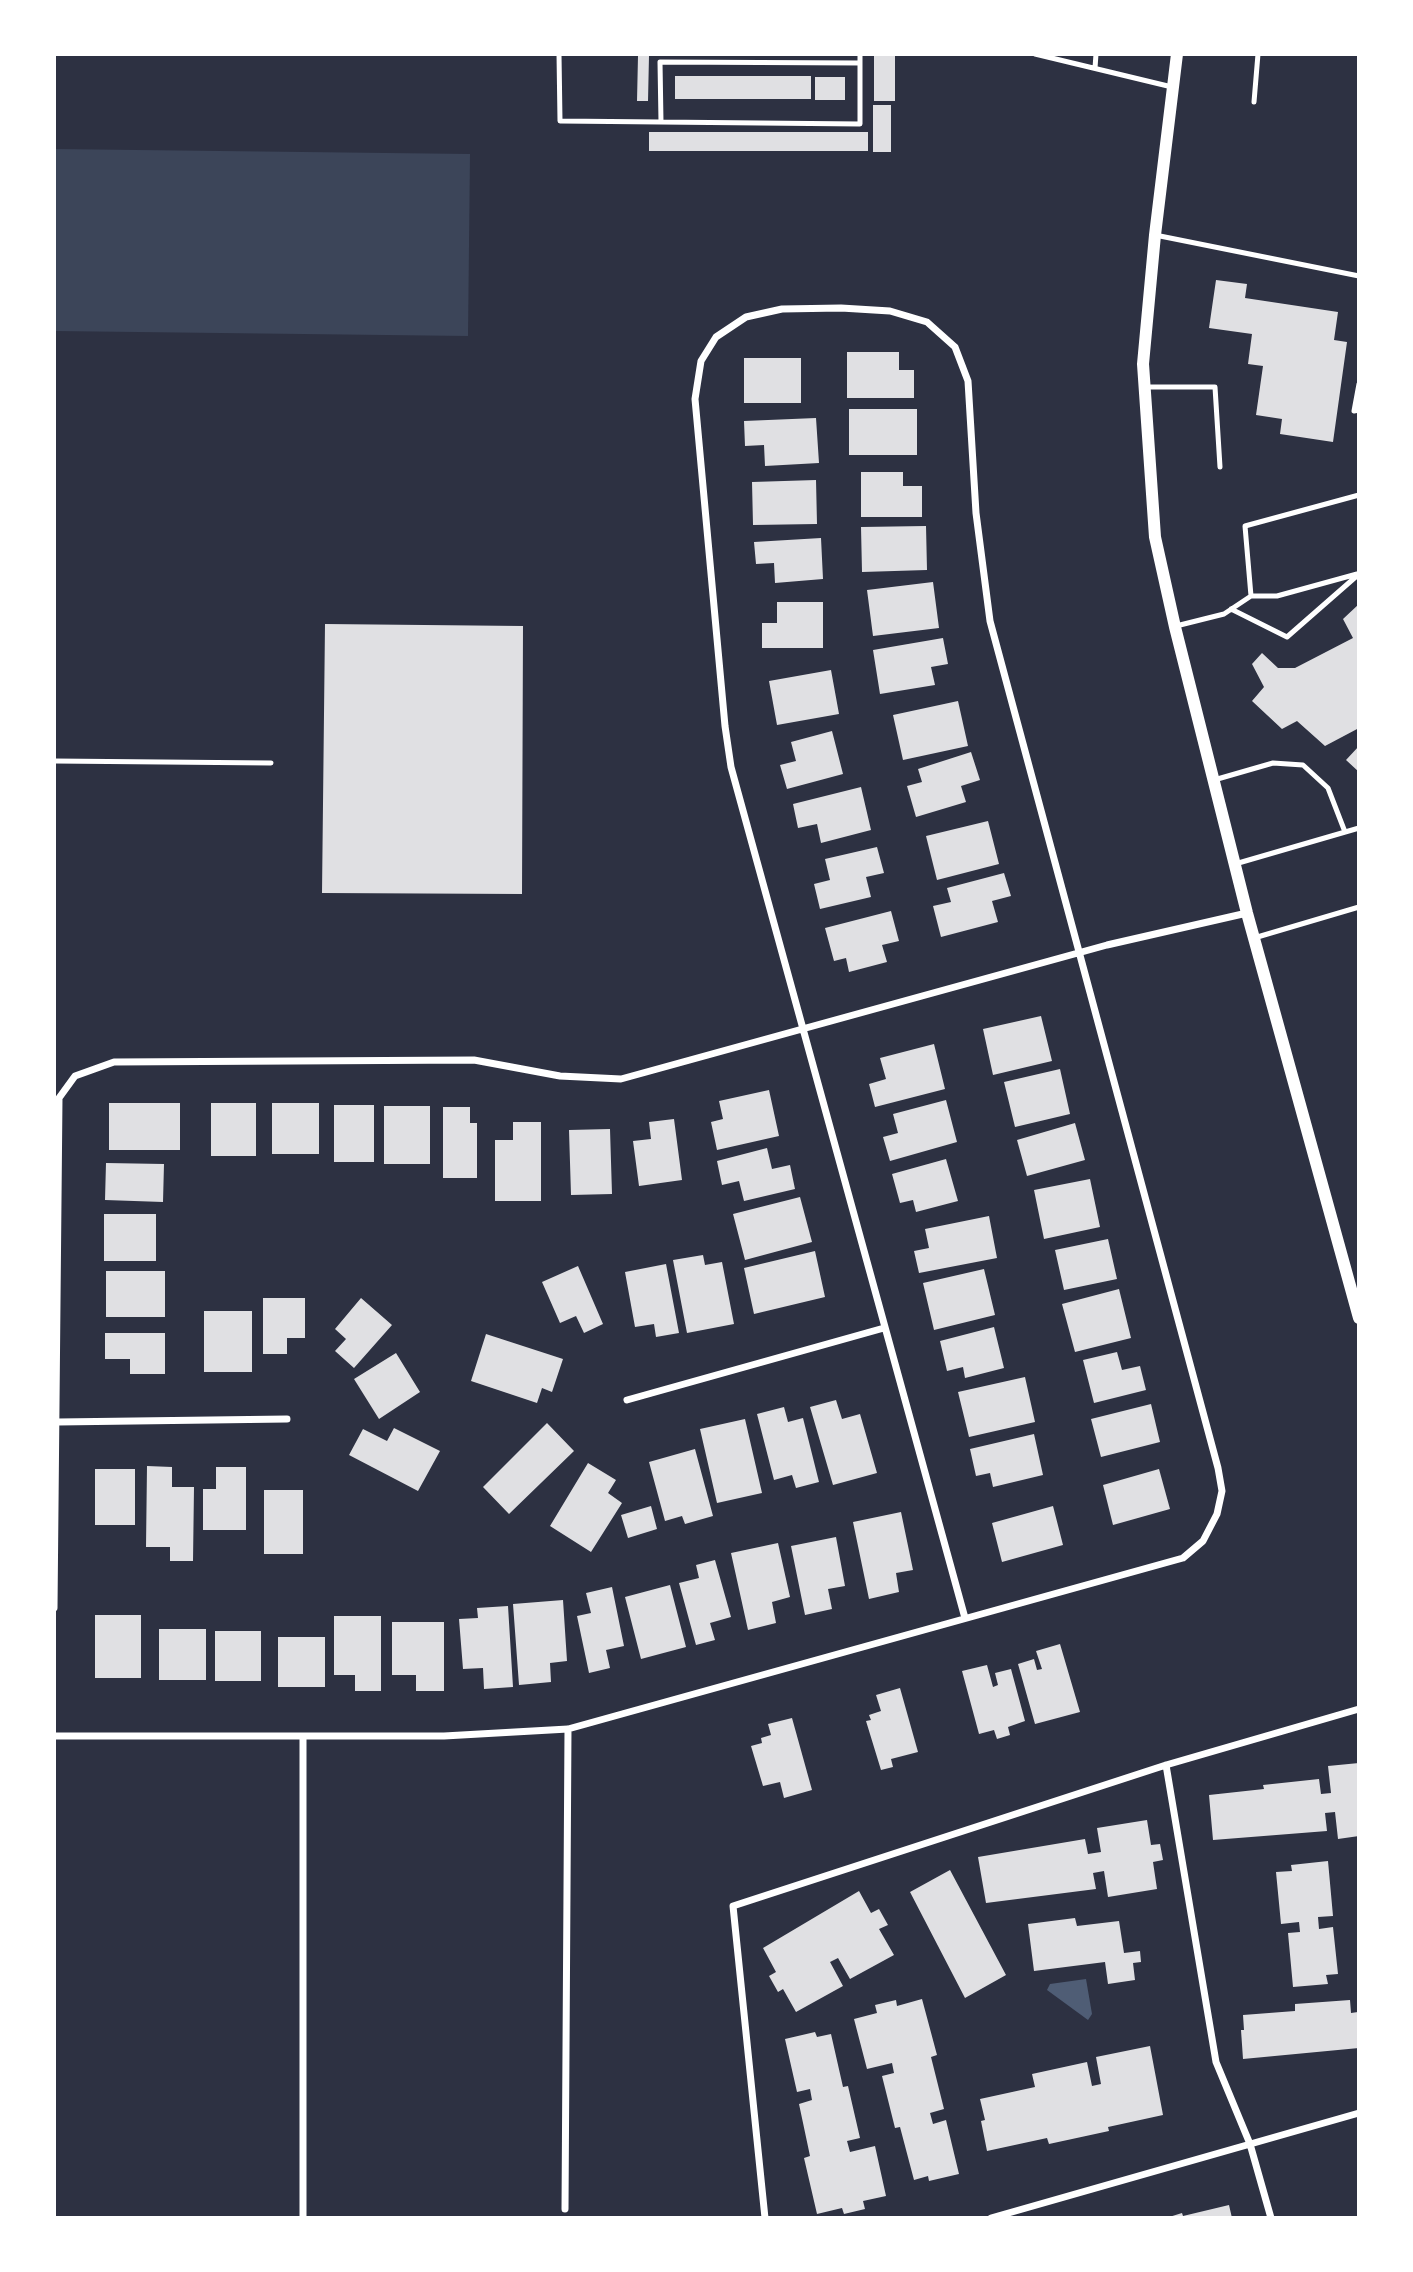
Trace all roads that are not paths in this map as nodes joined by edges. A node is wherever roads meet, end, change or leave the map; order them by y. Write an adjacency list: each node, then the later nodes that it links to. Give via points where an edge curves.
1 (559, 54): 11 (lane, via 561,121)
2 (860, 54): 7 (lane)
3 (1035, 54): 8 (lane)
4 (1096, 54): 8 (lane)
5 (1177, 54): 9 (street)
6 (1258, 54): 10 (lane)
7 (860, 63): 11 (lane, via 860,124); 11 (lane, via 660,62)
8 (1095, 68): 9 (lane)
9 (1172, 87): 12 (street)
10 (1254, 102)
11 (661, 122)
12 (1155, 235): 13 (lane); 15 (street)
13 (1359, 276)
14 (1359, 384): 16 (lane, via 1354,411)
15 (1144, 387): 17 (lane, via 1215,387); 22 (street, via 1155,537)
16 (1359, 410)
17 (1220, 467)
18 (1359, 495): 20 (lane, via 1245,526)
19 (1359, 573): 20 (lane, via 1277,596); 21 (lane, via 1287,637)
20 (1251, 596): 21 (lane)
21 (1230, 609): 22 (lane)
22 (1174, 627): 25 (street)
23 (54, 761): 24 (lane)
24 (271, 763)
25 (1213, 780): 27 (lane, via 1273,764 1303,765 1328,788); 28 (street)
26 (1359, 828): 27 (lane)
27 (1345, 832): 28 (lane)
28 (1235, 863): 30 (street)
29 (1359, 907): 31 (lane)
30 (1247, 913): 31 (street); 32 (street)
31 (1254, 938): 34 (street)
32 (1077, 953): 33 (street); 33 (street, via 990,621 976,513 968,381 955,348 927,323 890,311 782,309 746,317 716,337 701,362 695,398 731,767); 40 (street, via 1222,1491 1203,1541 1183,1558)
33 (804, 1030): 35 (street); 38 (street, via 621,1079 560,1076 474,1060 114,1062 75,1076 59,1098)
34 (1359, 1318)
35 (884, 1328): 36 (street); 40 (street)
36 (627, 1400)
37 (287, 1419): 38 (street)
38 (58, 1422): 39 (street)
39 (54, 1608)
40 (965, 1618): 42 (street)
41 (1359, 1709): 45 (street)
42 (568, 1729): 44 (street); 48 (street)
43 (54, 1736): 44 (street)
44 (303, 1737): 49 (street)
45 (1166, 1765): 47 (street, via 1216,2062); 50 (street, via 733,1906)
46 (1359, 2113): 47 (street)
47 (1250, 2144): 51 (street); 52 (street)
48 (565, 2209)
49 (303, 2218)
50 (765, 2218)
51 (990, 2218)
52 (1271, 2218)

